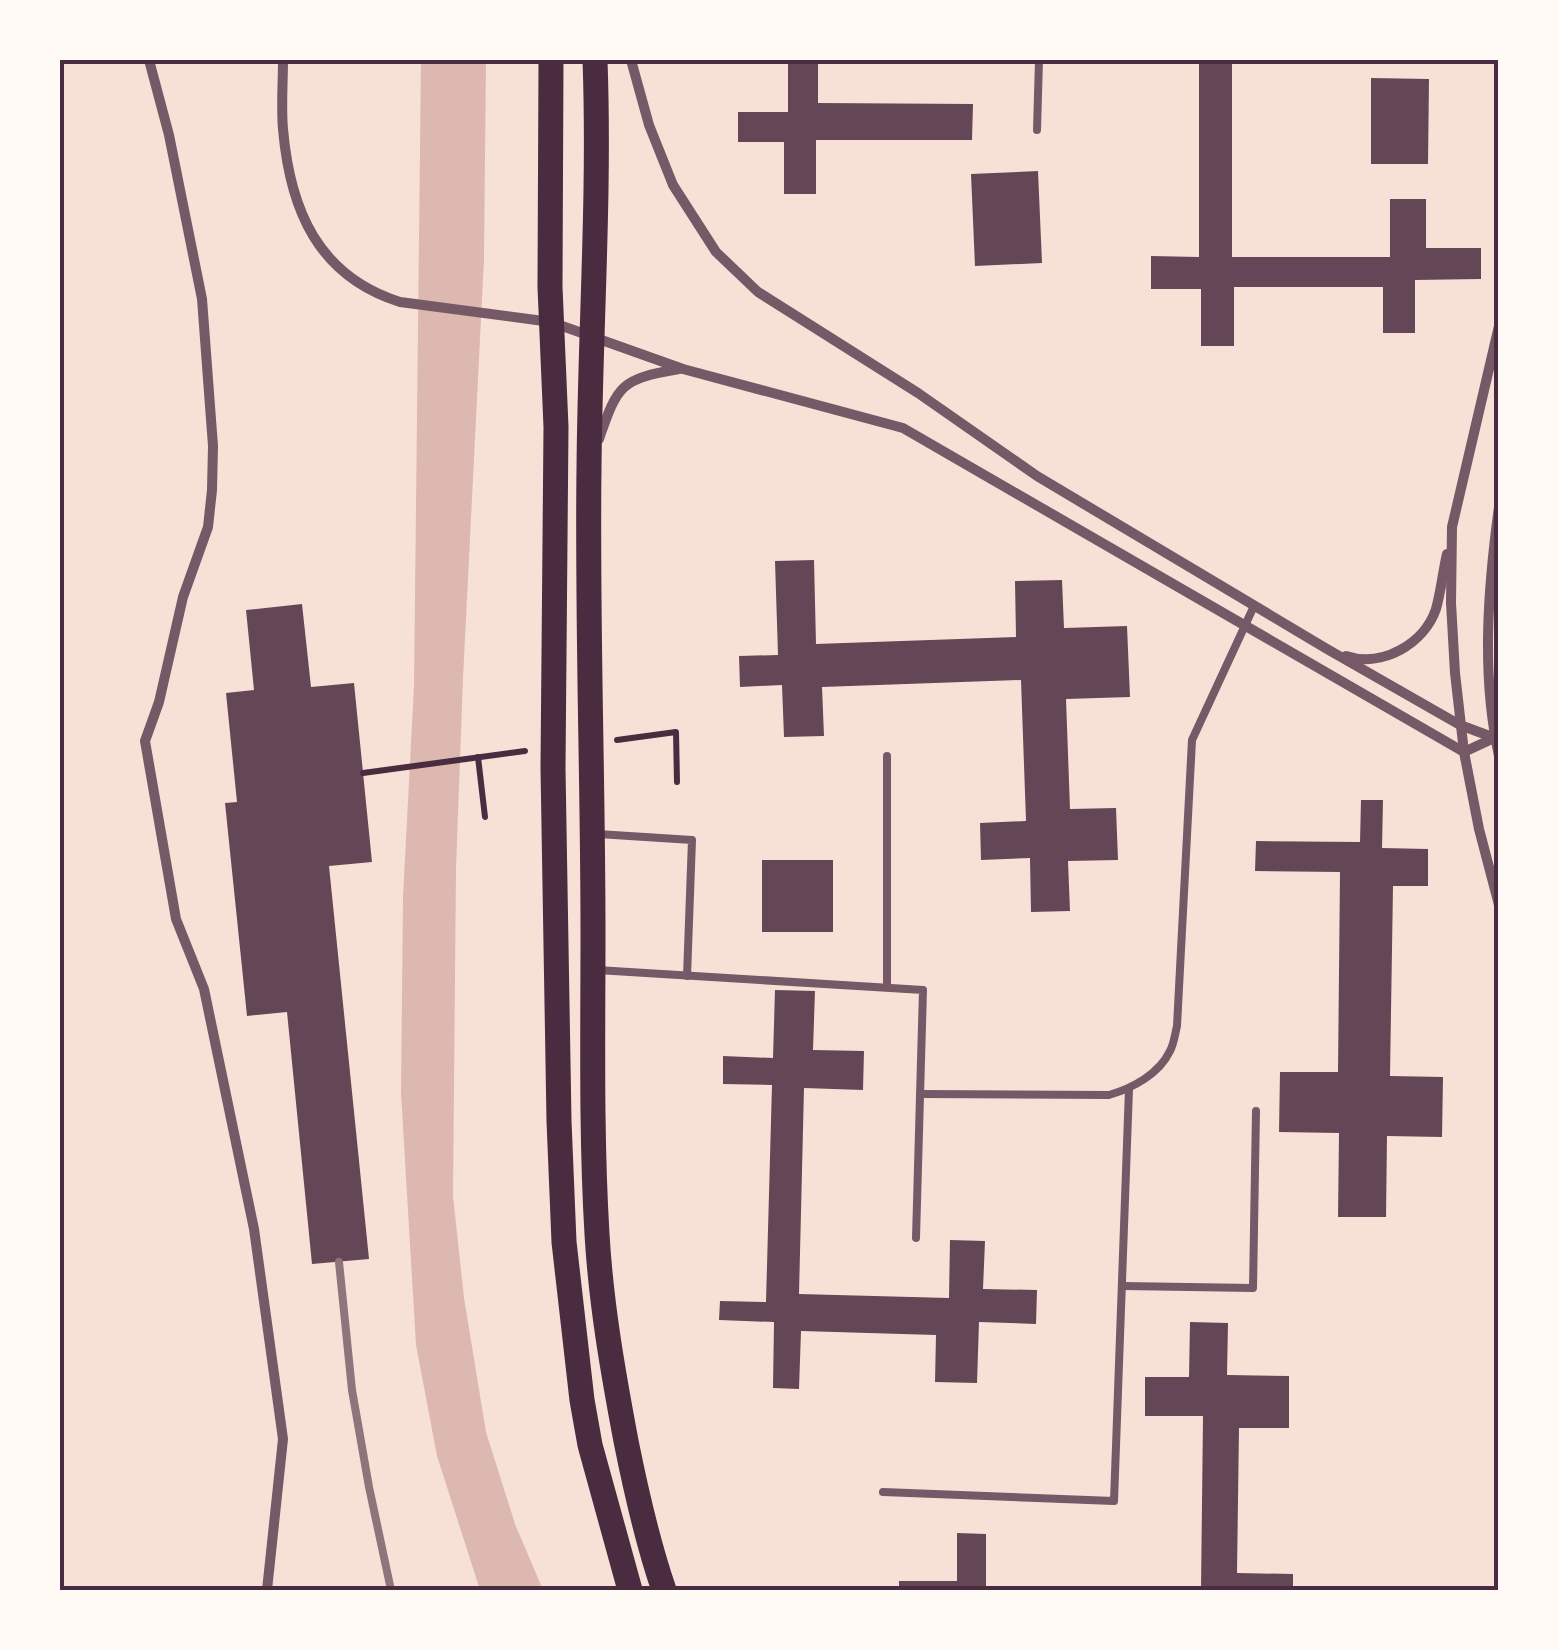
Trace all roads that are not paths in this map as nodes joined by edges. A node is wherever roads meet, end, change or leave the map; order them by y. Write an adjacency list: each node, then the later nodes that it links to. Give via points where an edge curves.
1 (149, 60): 34 (street, via 202,299 213,446 208,527 145,741 176,919 204,990 254,1229 282,1440)
2 (283, 60): 8 (street, via 282,128 298,207 333,261 400,302)
3 (551, 60): 8 (main road)
4 (595, 60): 10 (main road)
5 (631, 60): 15 (street, via 673,185 739,276 1037,476)
6 (1039, 60): 7 (lane)
7 (1037, 130)
8 (551, 322): 10 (street); 35 (main road, via 564,1242 590,1445)
9 (1499, 326): 14 (street)
10 (592, 335): 11 (street); 12 (main road)
11 (682, 368): 12 (street, via 636,378 624,388 613,400); 16 (street, via 904,428)
12 (588, 468): 23 (main road)
13 (1499, 507): 19 (street, via 1488,627)
14 (1452, 527): 17 (street, via 1435,611 1420,635 1380,658 1358,660); 18 (street, via 1451,630)
15 (1254, 606): 16 (lane); 17 (street)
16 (1246, 626): 20 (street); 28 (lane, via 1192,740 1171,1050)
17 (1326, 649): 18 (street)
18 (1460, 725): 19 (street); 20 (street)
19 (1495, 738): 20 (street); 22 (street)
20 (1464, 752): 24 (street)
21 (887, 756): 27 (lane)
22 (1499, 756)
23 (593, 834): 25 (main road); 26 (lane, via 692,840)
24 (1499, 906)
25 (594, 970): 26 (lane); 36 (main road, via 596,1236 608,1345 638,1503)
26 (687, 976): 27 (lane)
27 (887, 987): 29 (lane, via 924,990)
28 (1129, 1089): 29 (lane); 32 (lane)
29 (920, 1094): 31 (lane)
30 (1256, 1111): 32 (lane, via 1254,1288)
31 (916, 1238)
32 (1124, 1286): 33 (lane, via 1114,1501)
33 (883, 1492)
34 (267, 1590)
35 (630, 1590)
36 (664, 1590)

